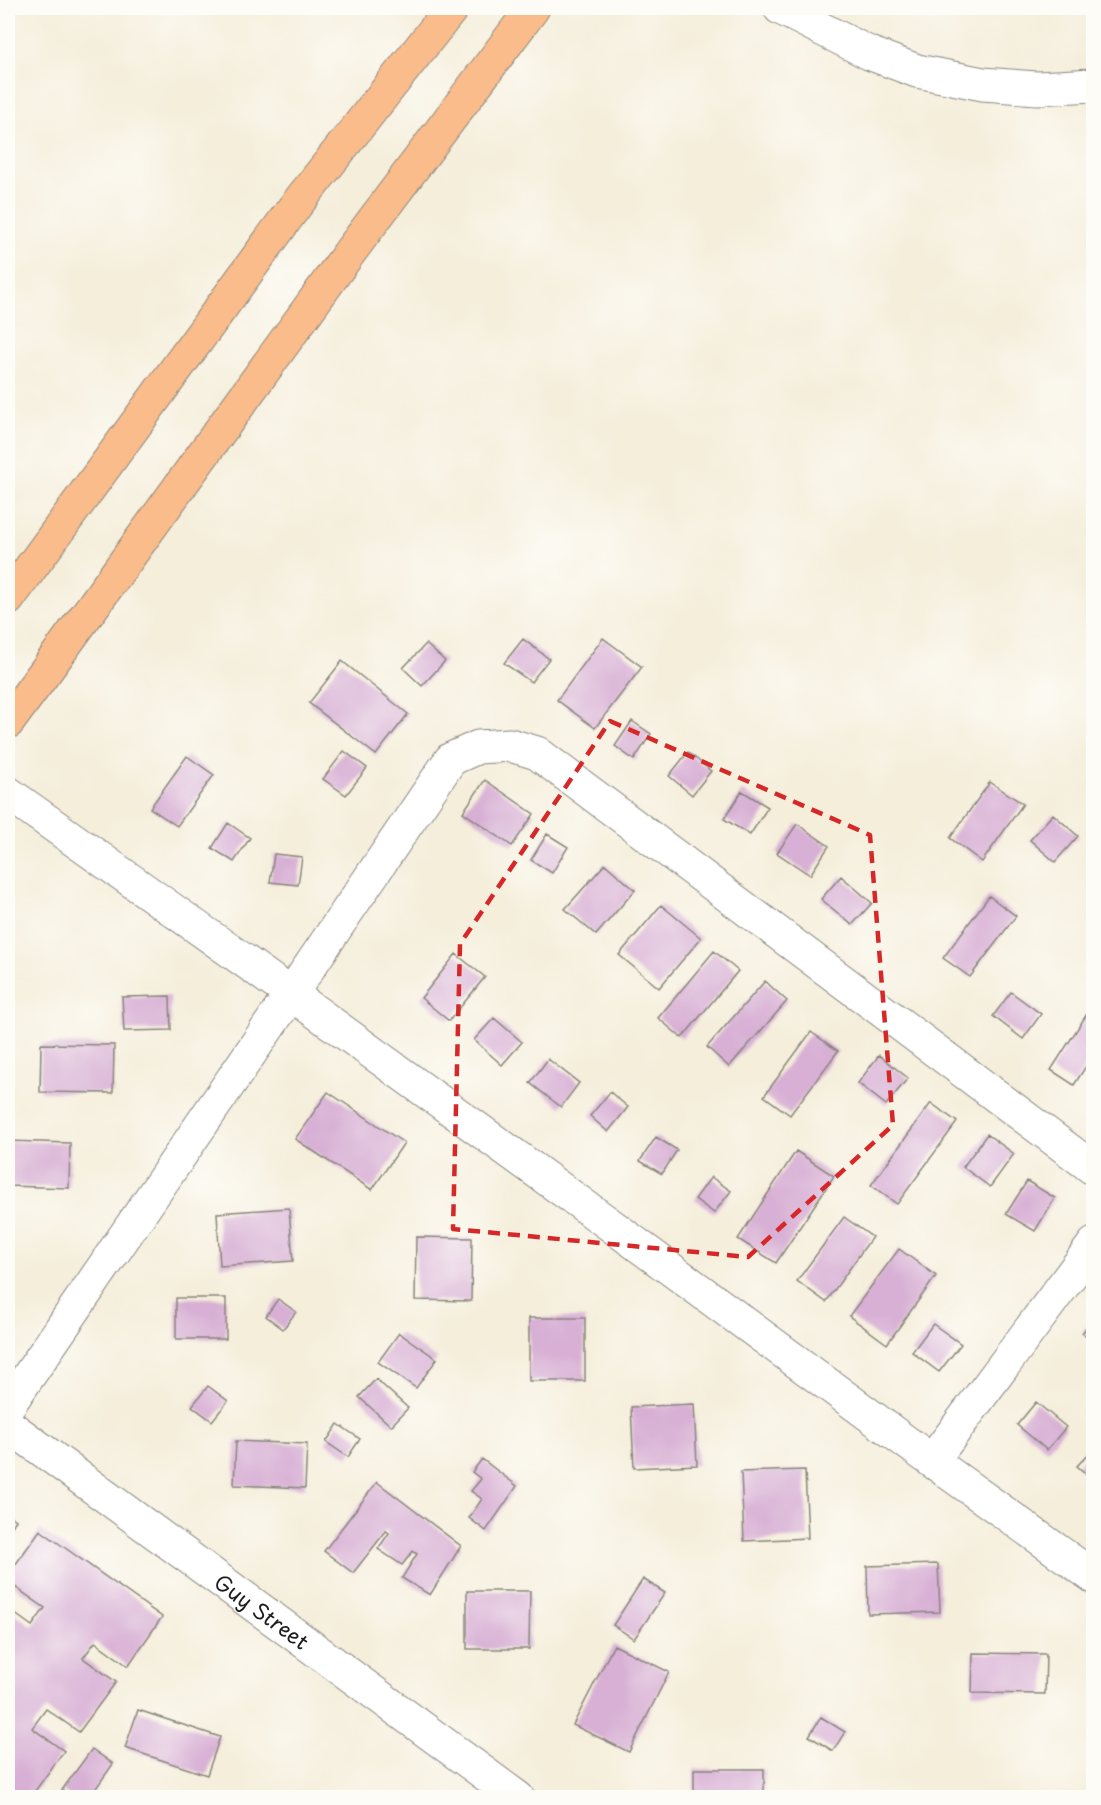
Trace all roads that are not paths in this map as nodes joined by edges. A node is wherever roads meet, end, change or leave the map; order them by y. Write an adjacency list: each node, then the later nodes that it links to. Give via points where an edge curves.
1 (452, 8): 5 (highway, via 296,205)
2 (533, 8): 6 (highway, via 352,249)
3 (780, 8): 4 (street, via 869,53 917,71 994,85)
4 (1094, 86)
5 (8, 599)
6 (8, 722)
7 (8, 793): 8 (street)
8 (291, 994): 9 (street, via 451,759 478,747 510,745 537,753); 11 (street); 13 (street)
9 (1094, 1169)
10 (1094, 1244): 13 (street)
11 (8, 1406)
12 (8, 1425): 15 (street, Guy Street)
13 (932, 1461): 14 (street)
14 (1094, 1577)
15 (518, 1797)

